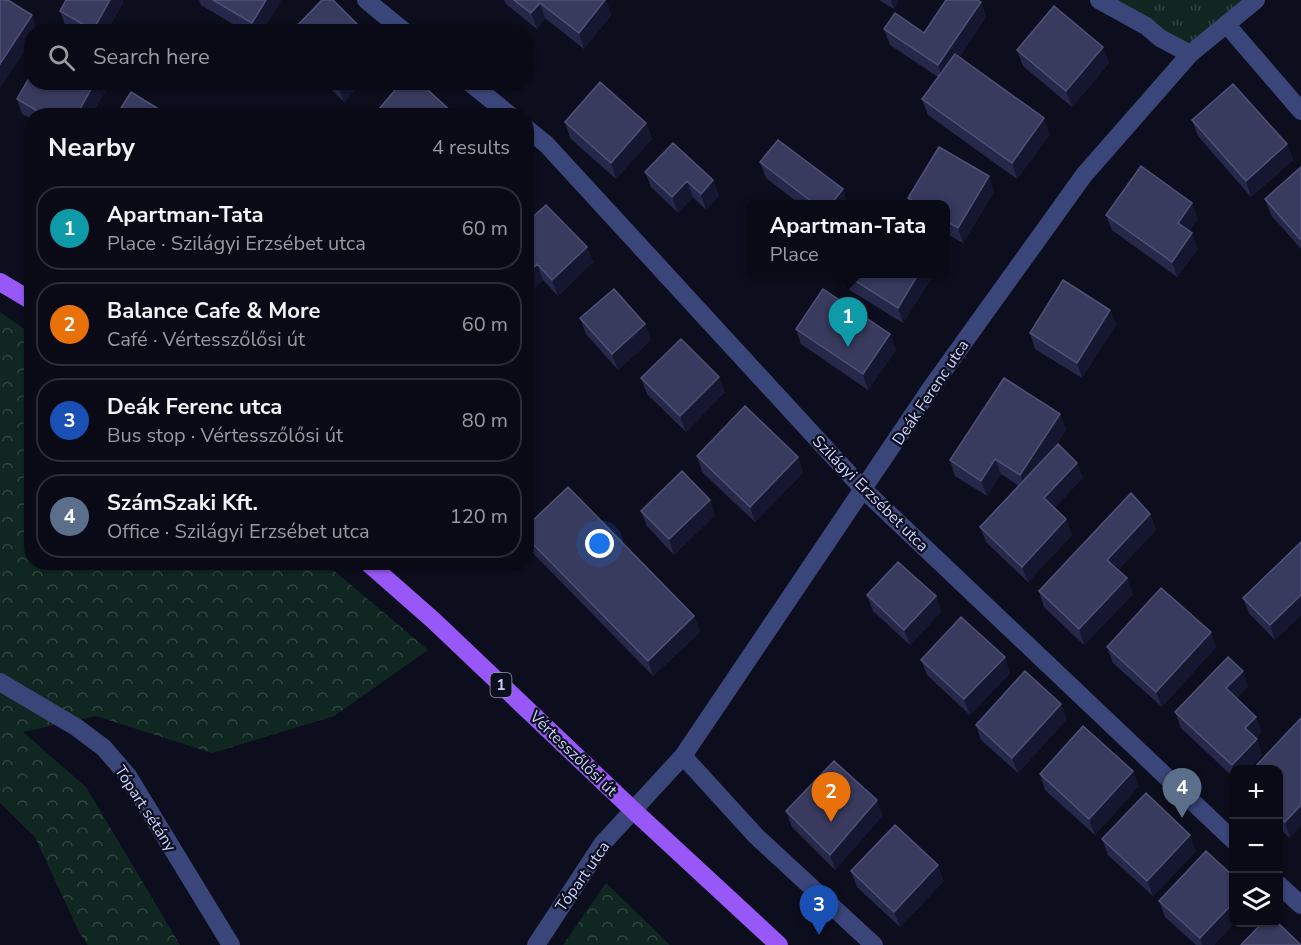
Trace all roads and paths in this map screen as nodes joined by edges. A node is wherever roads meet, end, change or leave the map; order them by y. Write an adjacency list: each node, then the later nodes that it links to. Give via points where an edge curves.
1 (366, 0): 4 (street)
2 (1099, 0): 6 (street)
3 (1256, 0): 5 (street, Deák Ferenc utca)
4 (395, 24)
5 (1227, 25): 6 (street, Deák Ferenc utca); 9 (street)
6 (1190, 54): 13 (street, Deák Ferenc utca, via 1084,176 931,388)
7 (479, 90): 8 (street)
8 (501, 108)
9 (1301, 111)
10 (534, 134): 13 (street, Szilágyi Erzsébet utca)
11 (0, 282): 12 (main road)
12 (24, 296)
13 (864, 490): 16 (street, Deák Ferenc utca); 18 (street, Szilágyi Erzsébet utca)
14 (376, 570): 17 (main road, Vértesszőlősi út / 1)
15 (0, 682): 21 (street, Tópart sétány, via 104,748 128,776)
16 (683, 756): 17 (street, Deák Ferenc utca); 24 (street, via 756,836)
17 (633, 810): 22 (street, Tópart utca, via 598,851); 23 (main road, Vértesszőlősi út / 1)
18 (1229, 837)
19 (1283, 889): 20 (street)
20 (1301, 905)
21 (231, 945)
22 (536, 945)
23 (779, 945)
24 (874, 945)

